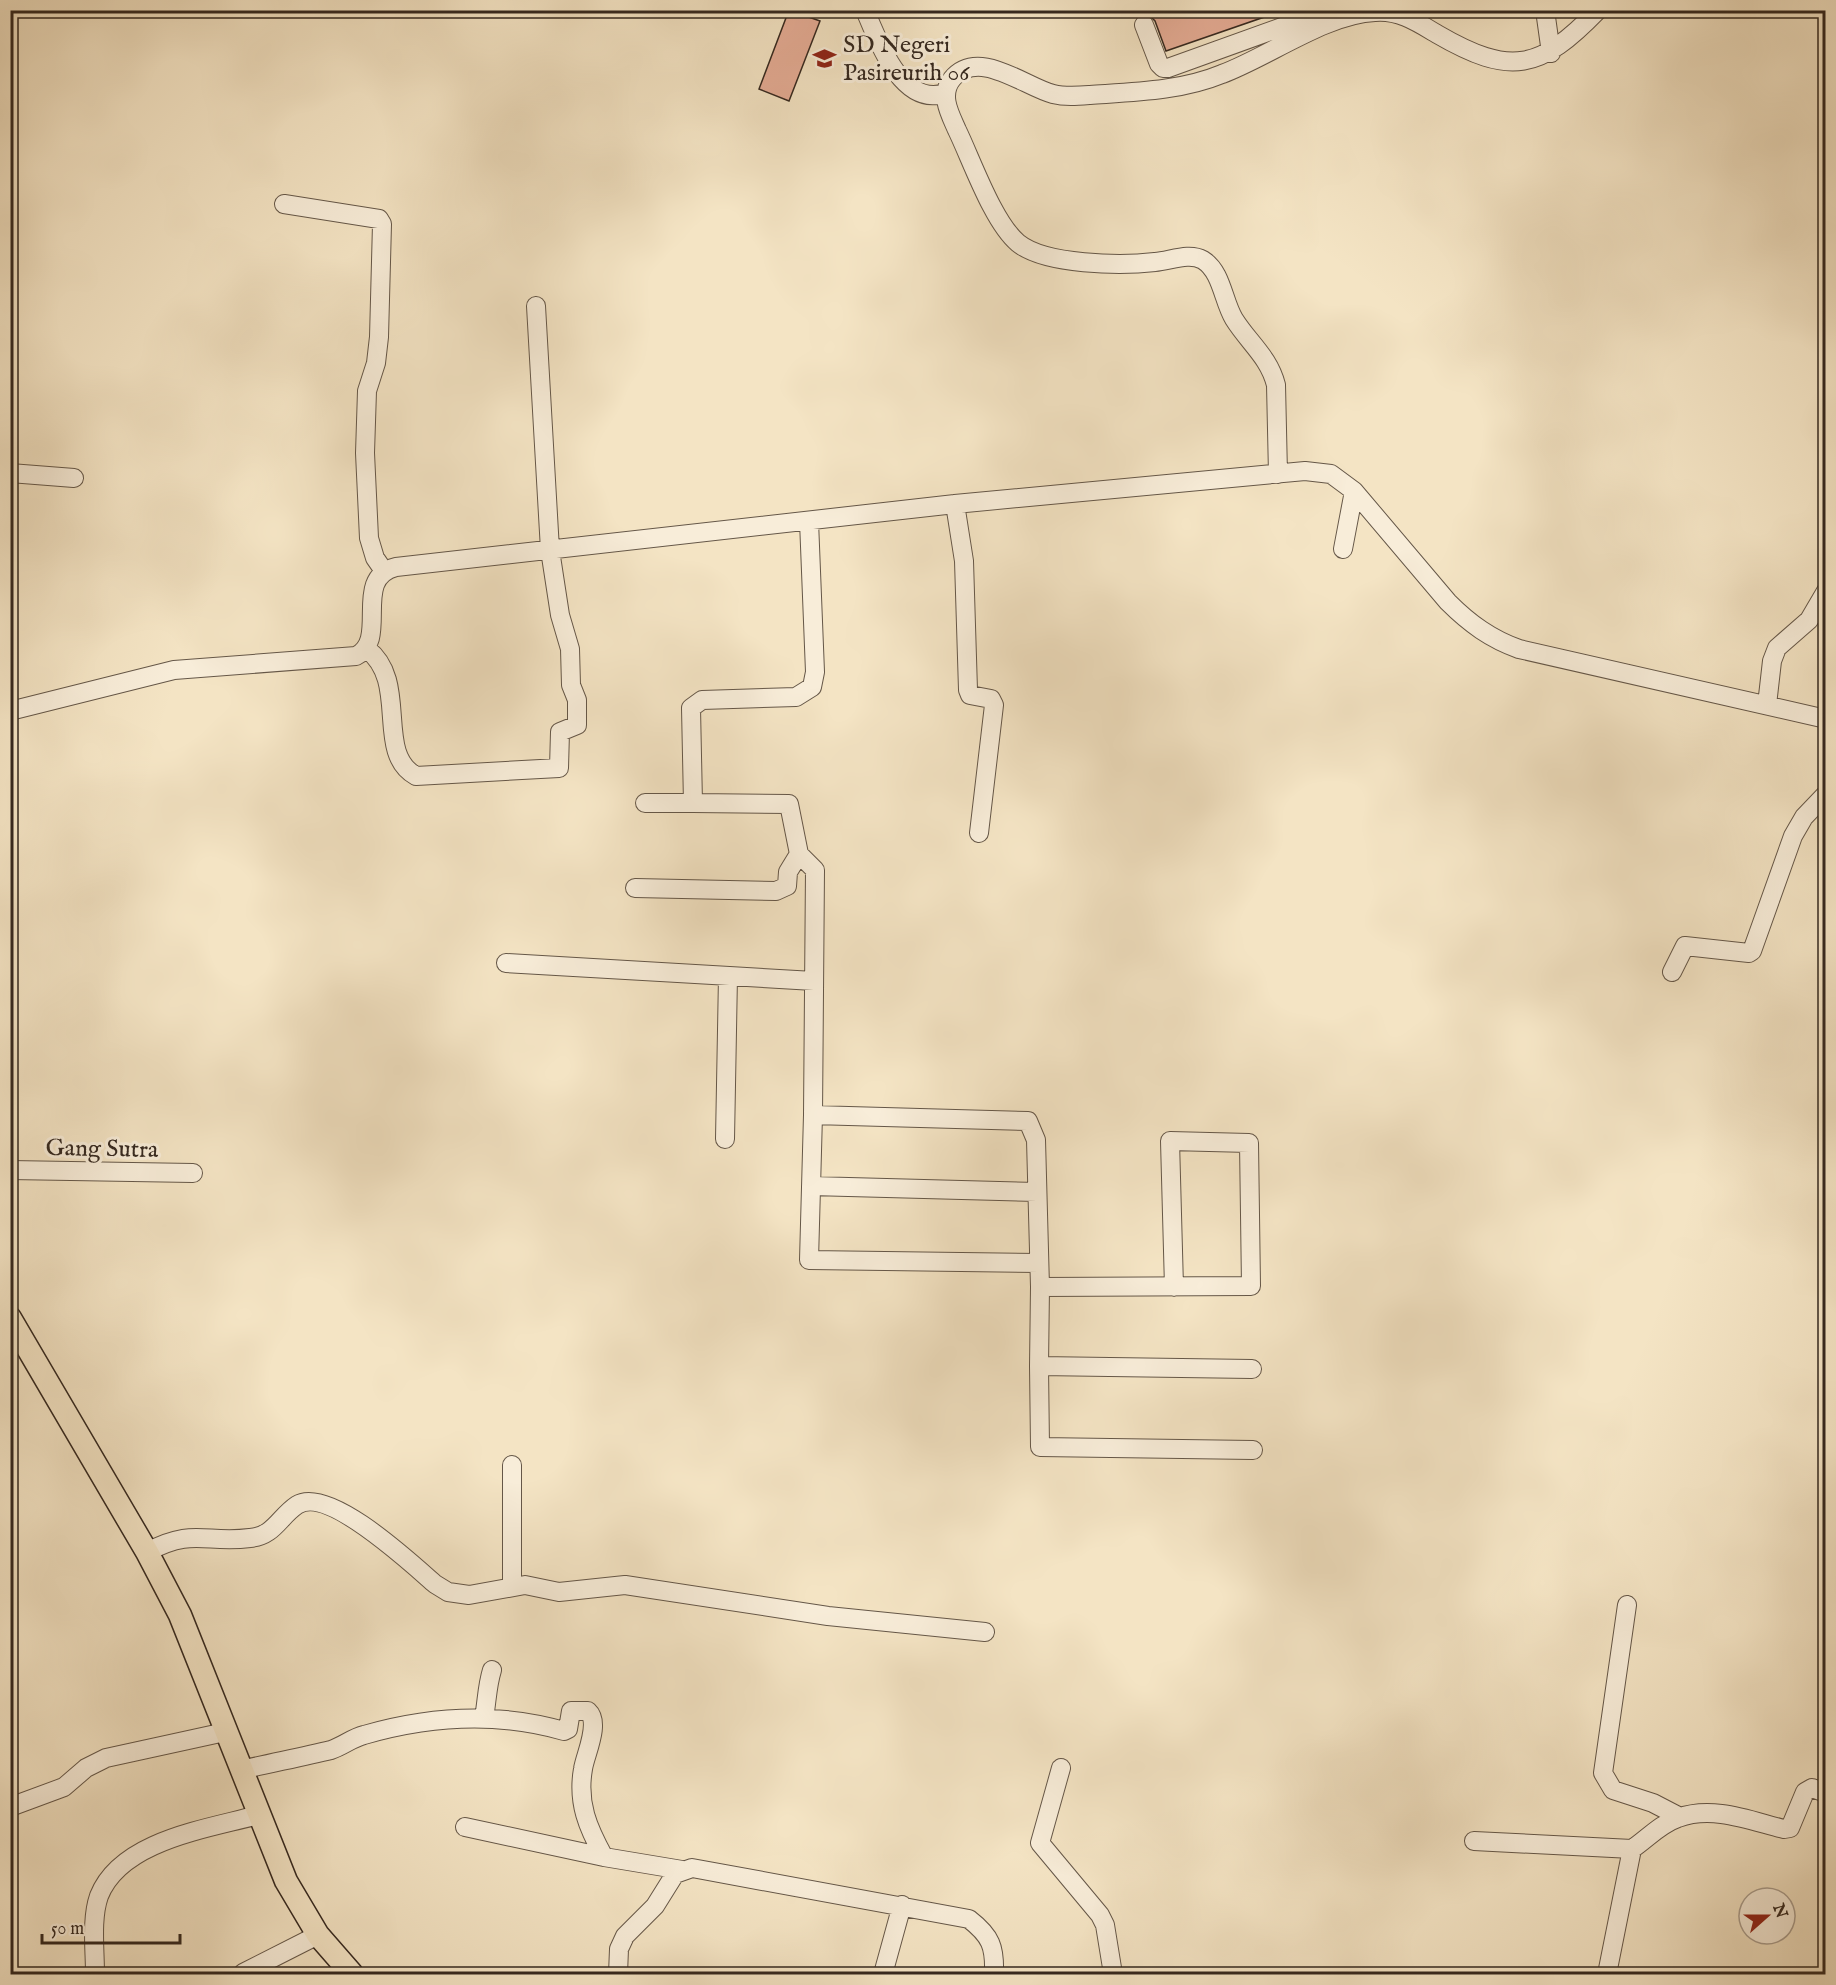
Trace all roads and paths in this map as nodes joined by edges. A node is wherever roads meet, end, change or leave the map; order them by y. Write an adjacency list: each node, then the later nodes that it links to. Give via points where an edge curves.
1 (865, 10): 8 (street, via 880,46 901,78 922,95)
2 (1329, 10): 6 (street, via 1168,68 1159,64)
3 (1545, 10): 7 (street)
4 (1598, 10): 7 (street)
5 (1363, 12): 7 (street, via 1408,17 1487,57 1521,61); 8 (street, via 1310,32 1223,74 1172,88 1067,97 980,67 956,75)
6 (1144, 25)
7 (1551, 53)
8 (945, 93): 12 (street, via 954,124 997,215 1019,244 1053,258 1131,264 1195,257 1210,266 1233,317 1265,357 1273,374)
9 (284, 204): 19 (street, via 378,219 382,224 379,337 367,391 365,453 369,538)
10 (536, 306): 18 (street)
11 (10, 473): 13 (street)
12 (1278, 474): 14 (street, via 1331,474); 15 (street)
13 (74, 478)
14 (1354, 491): 17 (street); 22 (street, via 1448,602 1500,643)
15 (955, 504): 16 (street); 28 (street, via 964,561 968,692 991,699 994,705)
16 (809, 520): 18 (street); 27 (street, via 815,672 812,687 796,697 702,700 691,708)
17 (1343, 549)
18 (550, 550): 19 (street); 21 (street, via 560,615 570,649 578,722 560,732 558,770 416,776 409,772 396,752 389,679 379,660)
19 (384, 571): 21 (street, via 375,582)
20 (1826, 591): 22 (street, via 1809,620 1777,648)
21 (367, 649): 23 (street, via 349,658 174,670)
22 (1767, 705): 24 (street)
23 (10, 711)
24 (1826, 719)
25 (1826, 794): 34 (street, via 1792,836 1752,951 1685,946)
26 (645, 802): 27 (street)
27 (693, 803): 29 (street, via 789,804)
28 (979, 832)
29 (799, 854): 31 (street, via 788,872 787,886); 32 (street, via 815,870)
30 (635, 888): 31 (street)
31 (776, 891): 32 (street)
32 (815, 892): 36 (street)
33 (506, 963): 35 (street)
34 (1672, 972)
35 (728, 976): 36 (street); 38 (street)
36 (814, 981): 37 (street)
37 (813, 1115): 41 (street); 42 (street, via 1028,1120 1036,1140)
38 (725, 1139)
39 (10, 1170): 40 (street, Gang Sutra)
40 (193, 1173)
41 (811, 1186): 42 (street); 43 (street, via 809,1260)
42 (1037, 1192): 43 (street)
43 (1039, 1263): 44 (street)
44 (1040, 1287): 45 (street); 47 (street)
45 (1174, 1287): 45 (street, via 1170,1141 1249,1143 1251,1286)
46 (10, 1318): 51 (main road)
47 (1039, 1366): 48 (street); 49 (street, via 1040,1447)
48 (1252, 1369)
49 (1253, 1450)
50 (512, 1465): 52 (street)
51 (147, 1552): 52 (street, via 178,1538 258,1537 275,1528 297,1505 313,1502 336,1508 356,1521 448,1592 469,1595); 57 (main road, via 197,1653)
52 (512, 1586): 54 (street, via 572,1592 625,1585 828,1616)
53 (1627, 1605): 63 (street, via 1603,1773 1613,1790)
54 (985, 1632)
55 (492, 1670): 56 (street)
56 (484, 1718): 59 (street, via 400,1726 357,1737 332,1749); 67 (street, via 564,1731 571,1711 591,1714 591,1747 582,1770 581,1804 585,1821)
57 (225, 1732): 59 (main road); 61 (street, via 106,1758 86,1768 64,1787)
58 (1060, 1768): 77 (street, via 1040,1843 1100,1914)
59 (242, 1770): 62 (main road)
60 (1826, 1793): 63 (street, via 1812,1788 1805,1792 1790,1828 1784,1829 1726,1814)
61 (10, 1807)
62 (258, 1815): 70 (main road, via 286,1881); 72 (street, via 154,1844 128,1860 99,1895)
63 (1680, 1817): 66 (street)
64 (465, 1827): 67 (street)
65 (1474, 1841): 66 (street)
66 (1632, 1849): 78 (street)
67 (604, 1857): 68 (street)
68 (682, 1870): 69 (street, via 692,1868); 74 (street, via 621,1942)
69 (902, 1905): 75 (street); 76 (street, via 969,1919 984,1931 992,1945)
70 (318, 1935): 71 (street); 73 (main road)
71 (243, 1973)
72 (95, 1974)
73 (352, 1974)
74 (618, 1974)
75 (883, 1974)
76 (994, 1974)
77 (1113, 1974)
78 (1607, 1974)

